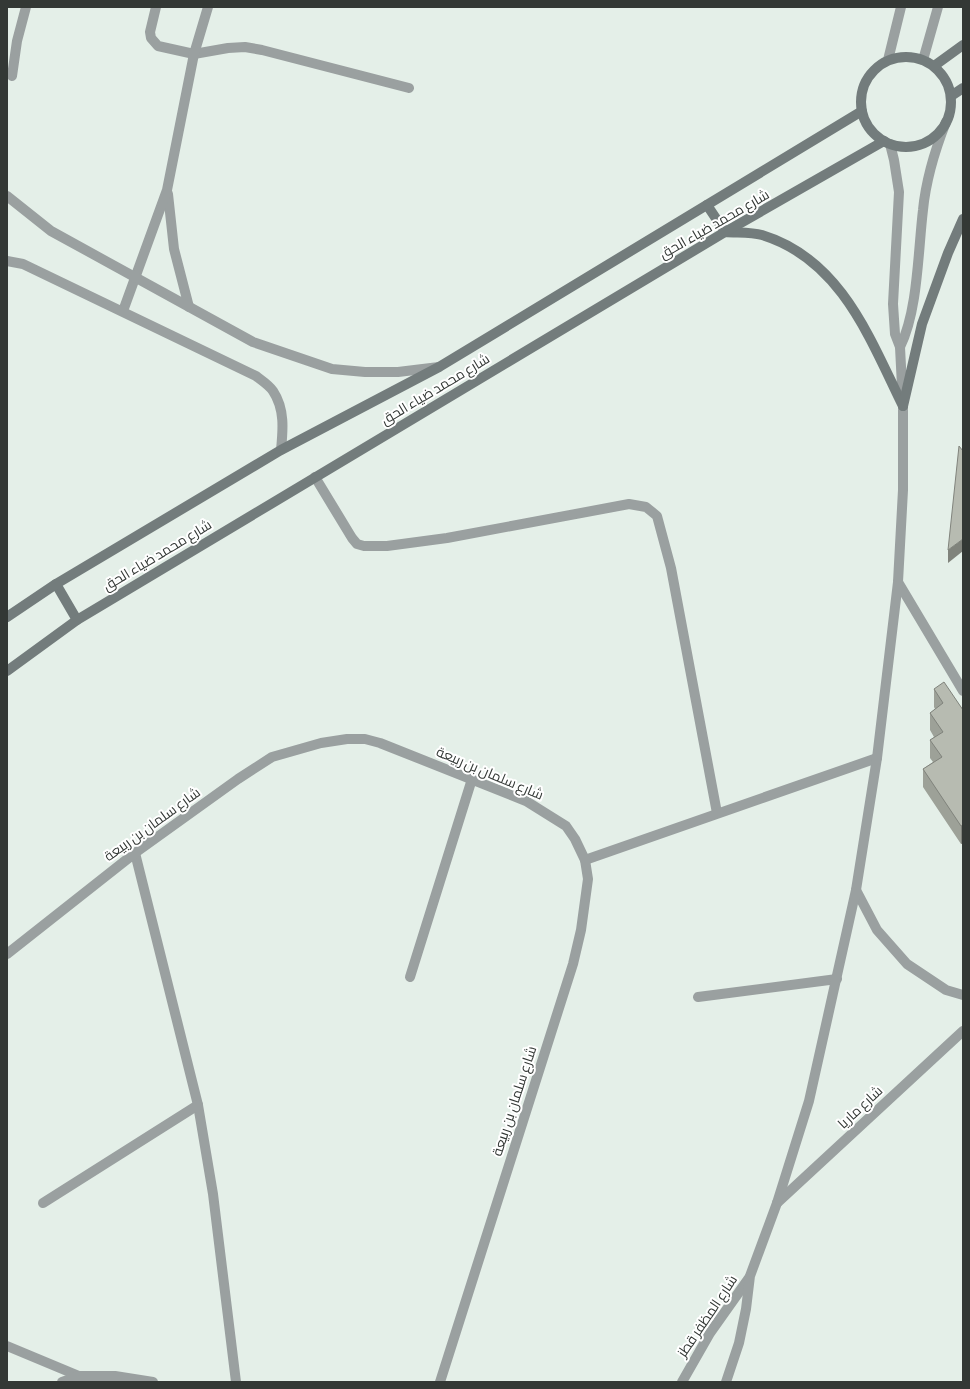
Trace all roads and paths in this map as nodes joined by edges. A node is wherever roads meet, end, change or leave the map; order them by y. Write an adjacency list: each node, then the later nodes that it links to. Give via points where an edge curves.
1 (26, 7): 11 (street, via 17,41)
2 (156, 7): 7 (street, via 150,32 154,43 163,48)
3 (208, 7): 7 (street)
4 (902, 7): 8 (street)
5 (938, 7): 9 (street)
6 (963, 45): 10 (main road)
7 (194, 54): 12 (street, via 245,47); 18 (street)
8 (888, 60): 9 (main road, via 906,57); 15 (main road, via 877,67 863,87)
9 (924, 60): 10 (main road)
10 (934, 66): 14 (main road, via 948,85)
11 (12, 76)
12 (409, 88)
13 (963, 88): 14 (main road)
14 (951, 96): 16 (main road)
15 (862, 111): 17 (main road, via 866,123 874,134); 20 (main road, شارع محمد ضياء الحق)
16 (946, 122): 17 (main road, via 928,141 906,147); 27 (street, via 926,186 912,308 906,335)
17 (887, 143): 22 (main road, شارع محمد ضياء الحق); 27 (street, via 894,160 899,192 893,304 895,334)
18 (167, 190): 24 (street); 25 (street, via 174,249)
19 (7, 196): 24 (street, via 51,231)
20 (707, 205): 22 (main road); 28 (main road, شارع محمد ضياء الحق)
21 (963, 219): 29 (main road, via 922,324)
22 (725, 232): 29 (main road, via 761,235 785,245 826,275 844,294 859,316); 31 (main road, شارع محمد ضياء الحق)
23 (7, 261): 26 (street, via 23,264)
24 (136, 277): 25 (street); 26 (street)
25 (189, 307): 28 (street, via 253,342 332,369 398,372)
26 (123, 311): 30 (street, via 256,376 272,390 281,409)
27 (900, 347): 29 (street)
28 (439, 367): 30 (main road, شارع محمد ضياء الحق)
29 (904, 406): 32 (street)
30 (281, 450): 33 (main road, شارع محمد ضياء الحق)
31 (315, 477): 35 (main road, شارع محمد ضياء الحق); 40 (street, via 352,538 357,544 364,546 387,546 447,538 629,504 646,507 657,516 671,568)
32 (898, 582): 37 (street); 38 (street)
33 (56, 584): 34 (main road, شارع محمد ضياء الحق); 35 (main road)
34 (7, 617)
35 (77, 620): 36 (main road, شارع محمد ضياء الحق)
36 (7, 671)
37 (963, 691)
38 (877, 758): 40 (street); 43 (street)
39 (472, 779): 41 (street, شارع سلمان بن ربيعة, via 365,739 321,743 272,757 238,778); 42 (street, شارع سلمان بن ربيعة, via 526,800 566,826 576,839); 45 (street)
40 (717, 813): 42 (street)
41 (134, 853): 44 (street, شارع سلمان بن ربيعة); 50 (street)
42 (585, 860): 59 (street, شارع سلمان بن ربيعة, via 588,879 586,903 573,964)
43 (856, 890): 46 (street); 47 (street, via 877,930 907,964 946,990)
44 (7, 954)
45 (410, 977)
46 (837, 979): 48 (street); 52 (street, via 809,1101)
47 (963, 995)
48 (698, 997)
49 (963, 1031): 52 (street, شارع ماريا)
50 (198, 1105): 51 (street); 58 (street, via 213,1194)
51 (43, 1203)
52 (777, 1203): 53 (street)
53 (750, 1276): 60 (street, شارع المظفر قطز, via 710,1333); 61 (street, شارع المظفر قطز, via 739,1343)
54 (7, 1346): 55 (street)
55 (79, 1376): 56 (street); 57 (street, via 115,1376)
56 (62, 1382)
57 (153, 1382)
58 (236, 1382)
59 (440, 1382)
60 (682, 1382)
61 (726, 1382)

